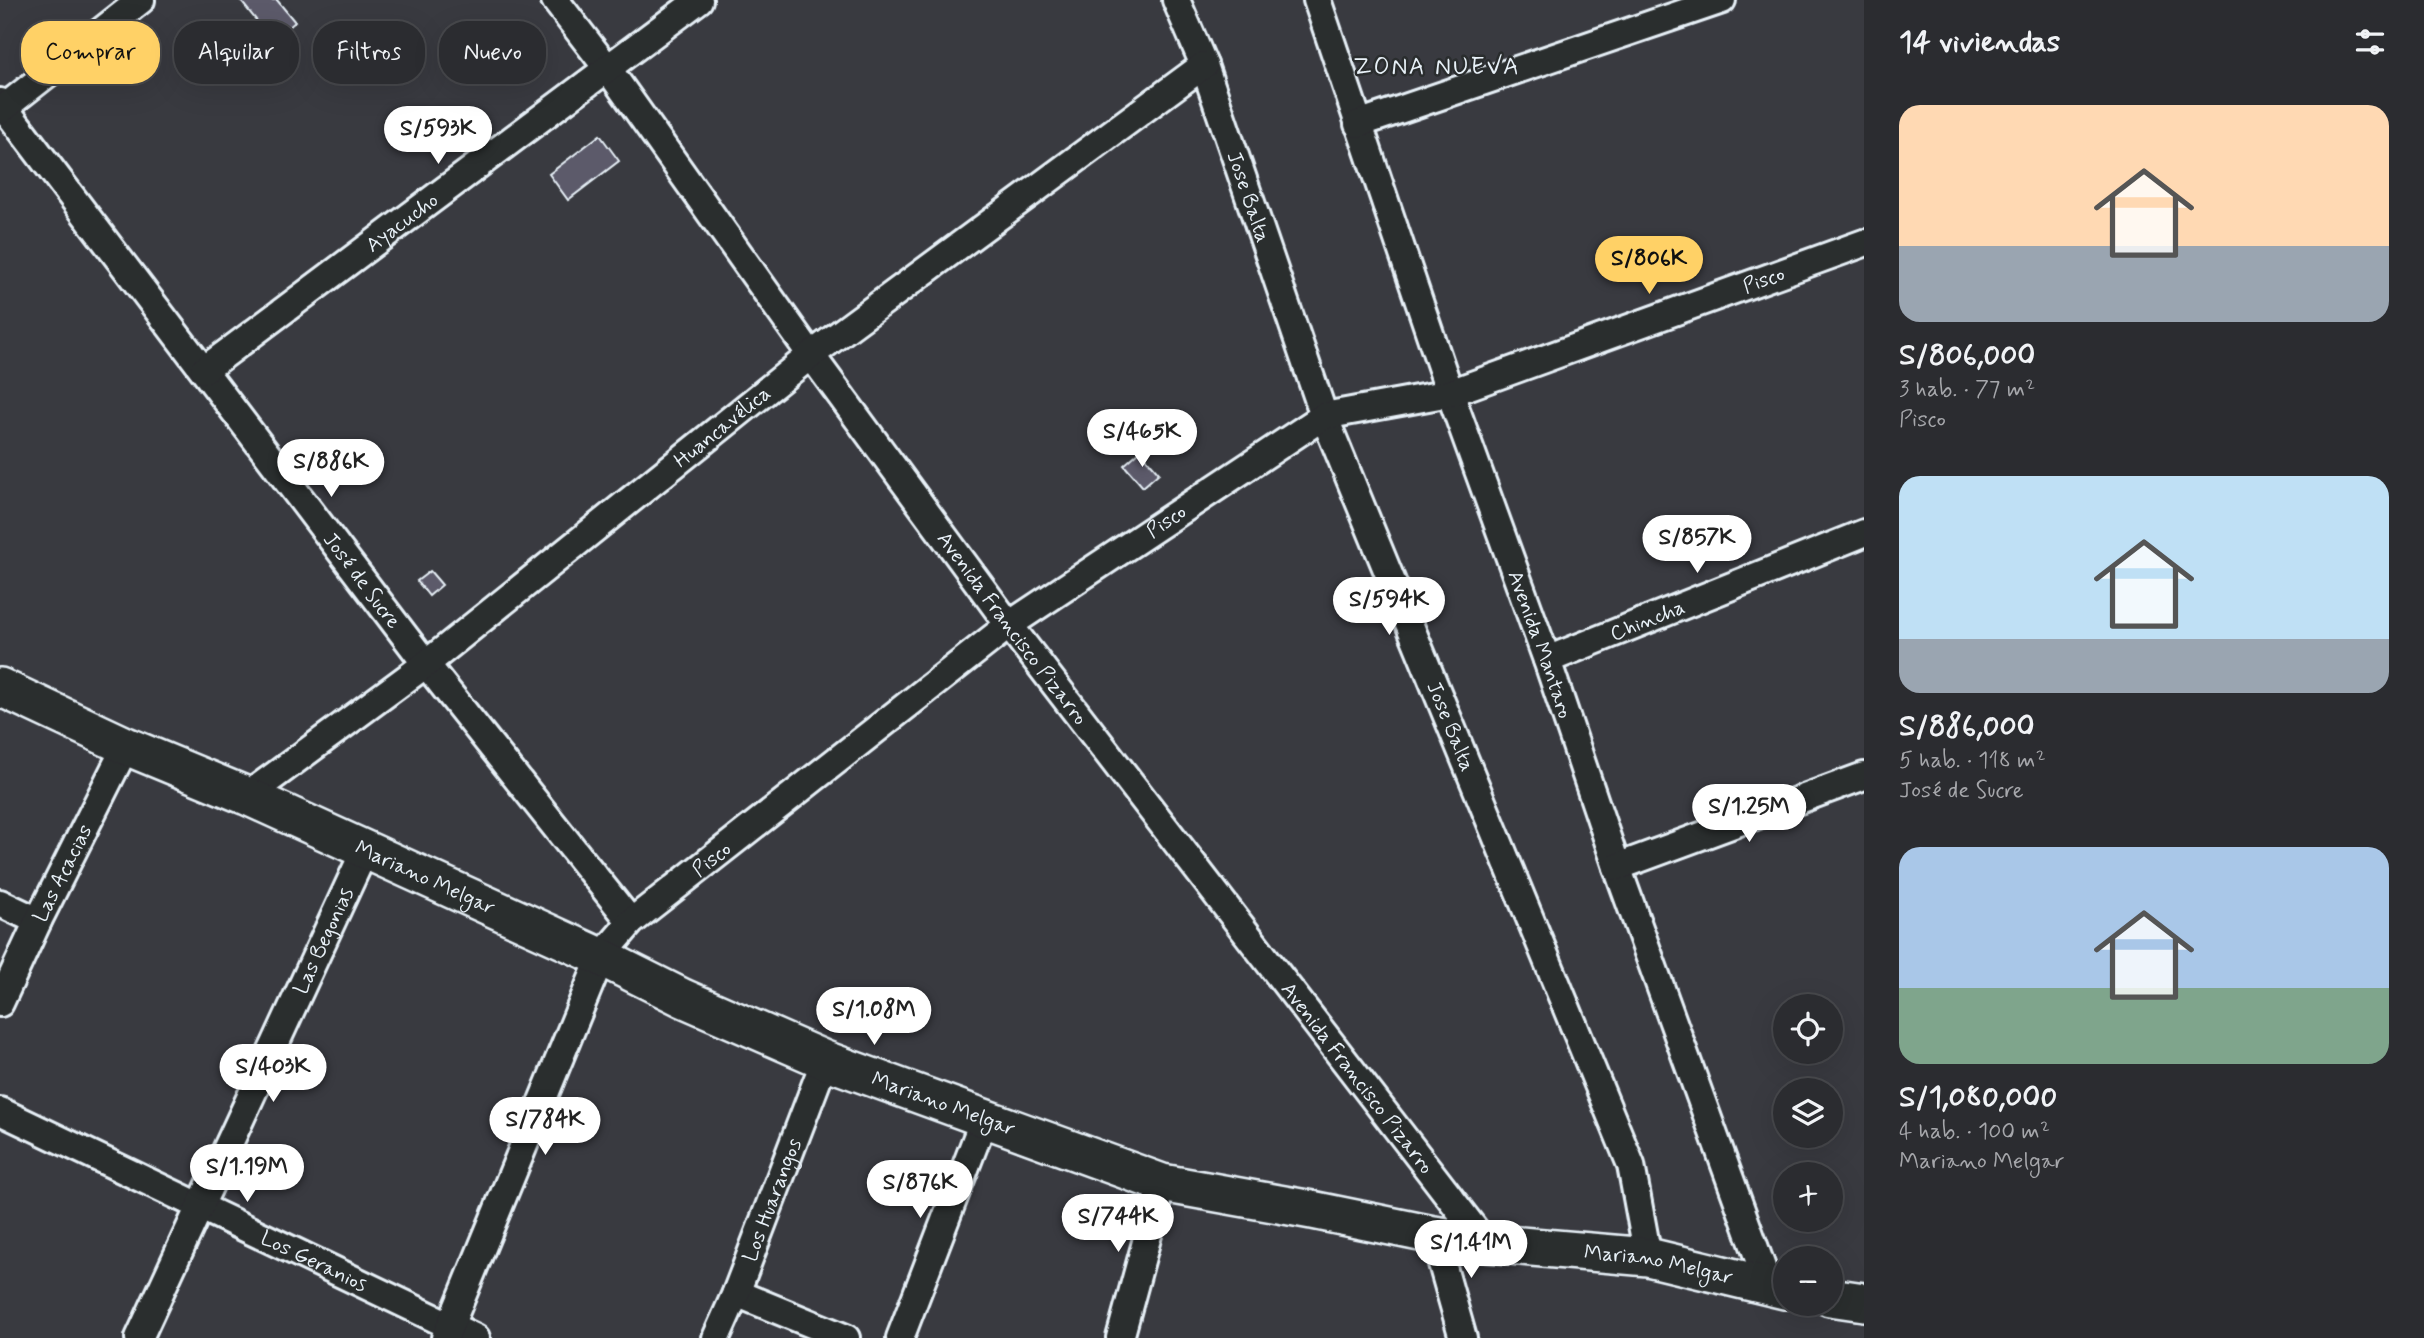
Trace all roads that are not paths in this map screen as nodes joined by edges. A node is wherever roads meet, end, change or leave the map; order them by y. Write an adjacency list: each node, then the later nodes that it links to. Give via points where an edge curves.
1 (141, 0): 9 (street)
2 (555, 0): 8 (street, Avenida Francisco Pizarro)
3 (699, 0): 8 (street, Ayacucho)
4 (1176, 0): 7 (street, Jose Balta)
5 (1317, 0): 10 (street, Avenida Mantaro)
6 (1722, 0): 10 (street)
7 (1204, 65): 12 (street, Huancavélica); 15 (street, Jose Balta)
8 (608, 69): 12 (street, Avenida Francisco Pizarro); 13 (street, Ayacucho)
9 (1, 107): 13 (street, José de Sucre)
10 (1358, 124): 14 (street, Avenida Mantaro)
11 (1864, 243): 14 (street, Pisco)
12 (811, 355): 17 (street, Avenida Francisco Pizarro); 19 (street, Huancavélica)
13 (204, 370): 19 (street, José de Sucre)
14 (1450, 393): 15 (street, Pisco); 18 (street, Avenida Mantaro)
15 (1324, 416): 17 (street, Pisco); 38 (street, Jose Balta, via 1631,1164)
16 (1864, 533): 18 (street, Chincha)
17 (1009, 625): 28 (street, Pisco); 37 (street, Avenida Francisco Pizarro)
18 (1547, 660): 25 (street, Avenida Mantaro)
19 (426, 664): 23 (street, Huancavélica); 28 (street, José de Sucre)
20 (0, 687): 21 (main road, Mariano Melgar)
21 (126, 746): 23 (main road, Mariano Melgar); 27 (street, Las Acacias)
22 (1864, 776): 25 (street)
23 (247, 796): 24 (main road, Mariano Melgar)
24 (365, 850): 29 (main road, Mariano Melgar); 35 (street, Las Begonias)
25 (1617, 867): 39 (street, Avenida Mantaro)
26 (0, 903): 27 (street)
27 (38, 920): 30 (street, Las Acacias)
28 (631, 922): 29 (street, Pisco)
29 (601, 957): 31 (main road, Mariano Melgar); 44 (street, Pisco)
30 (0, 1003)
31 (825, 1060): 33 (main road, Mariano Melgar); 41 (street, Los Huarangos)
32 (0, 1111): 35 (street, Los Geranios)
33 (984, 1119): 34 (main road, Mariano Melgar); 49 (street)
34 (1162, 1183): 36 (main road, Mariano Melgar); 50 (street)
35 (199, 1208): 44 (street, Los Geranios); 45 (street, Las Begonias)
36 (1434, 1235): 37 (main road, Mariano Melgar); 51 (street)
37 (1485, 1243): 38 (main road, Mariano Melgar)
38 (1648, 1257): 40 (main road, Mariano Melgar)
39 (1773, 1278)
40 (1773, 1288)
41 (736, 1293): 47 (street, Los Huarangos); 48 (street)
42 (1843, 1299): 43 (main road)
43 (1864, 1302)
44 (447, 1332): 46 (street, Los Geranios)
45 (139, 1338)
46 (476, 1338)
47 (716, 1338)
48 (846, 1338)
49 (900, 1338)
50 (1120, 1338)
51 (1463, 1338)

